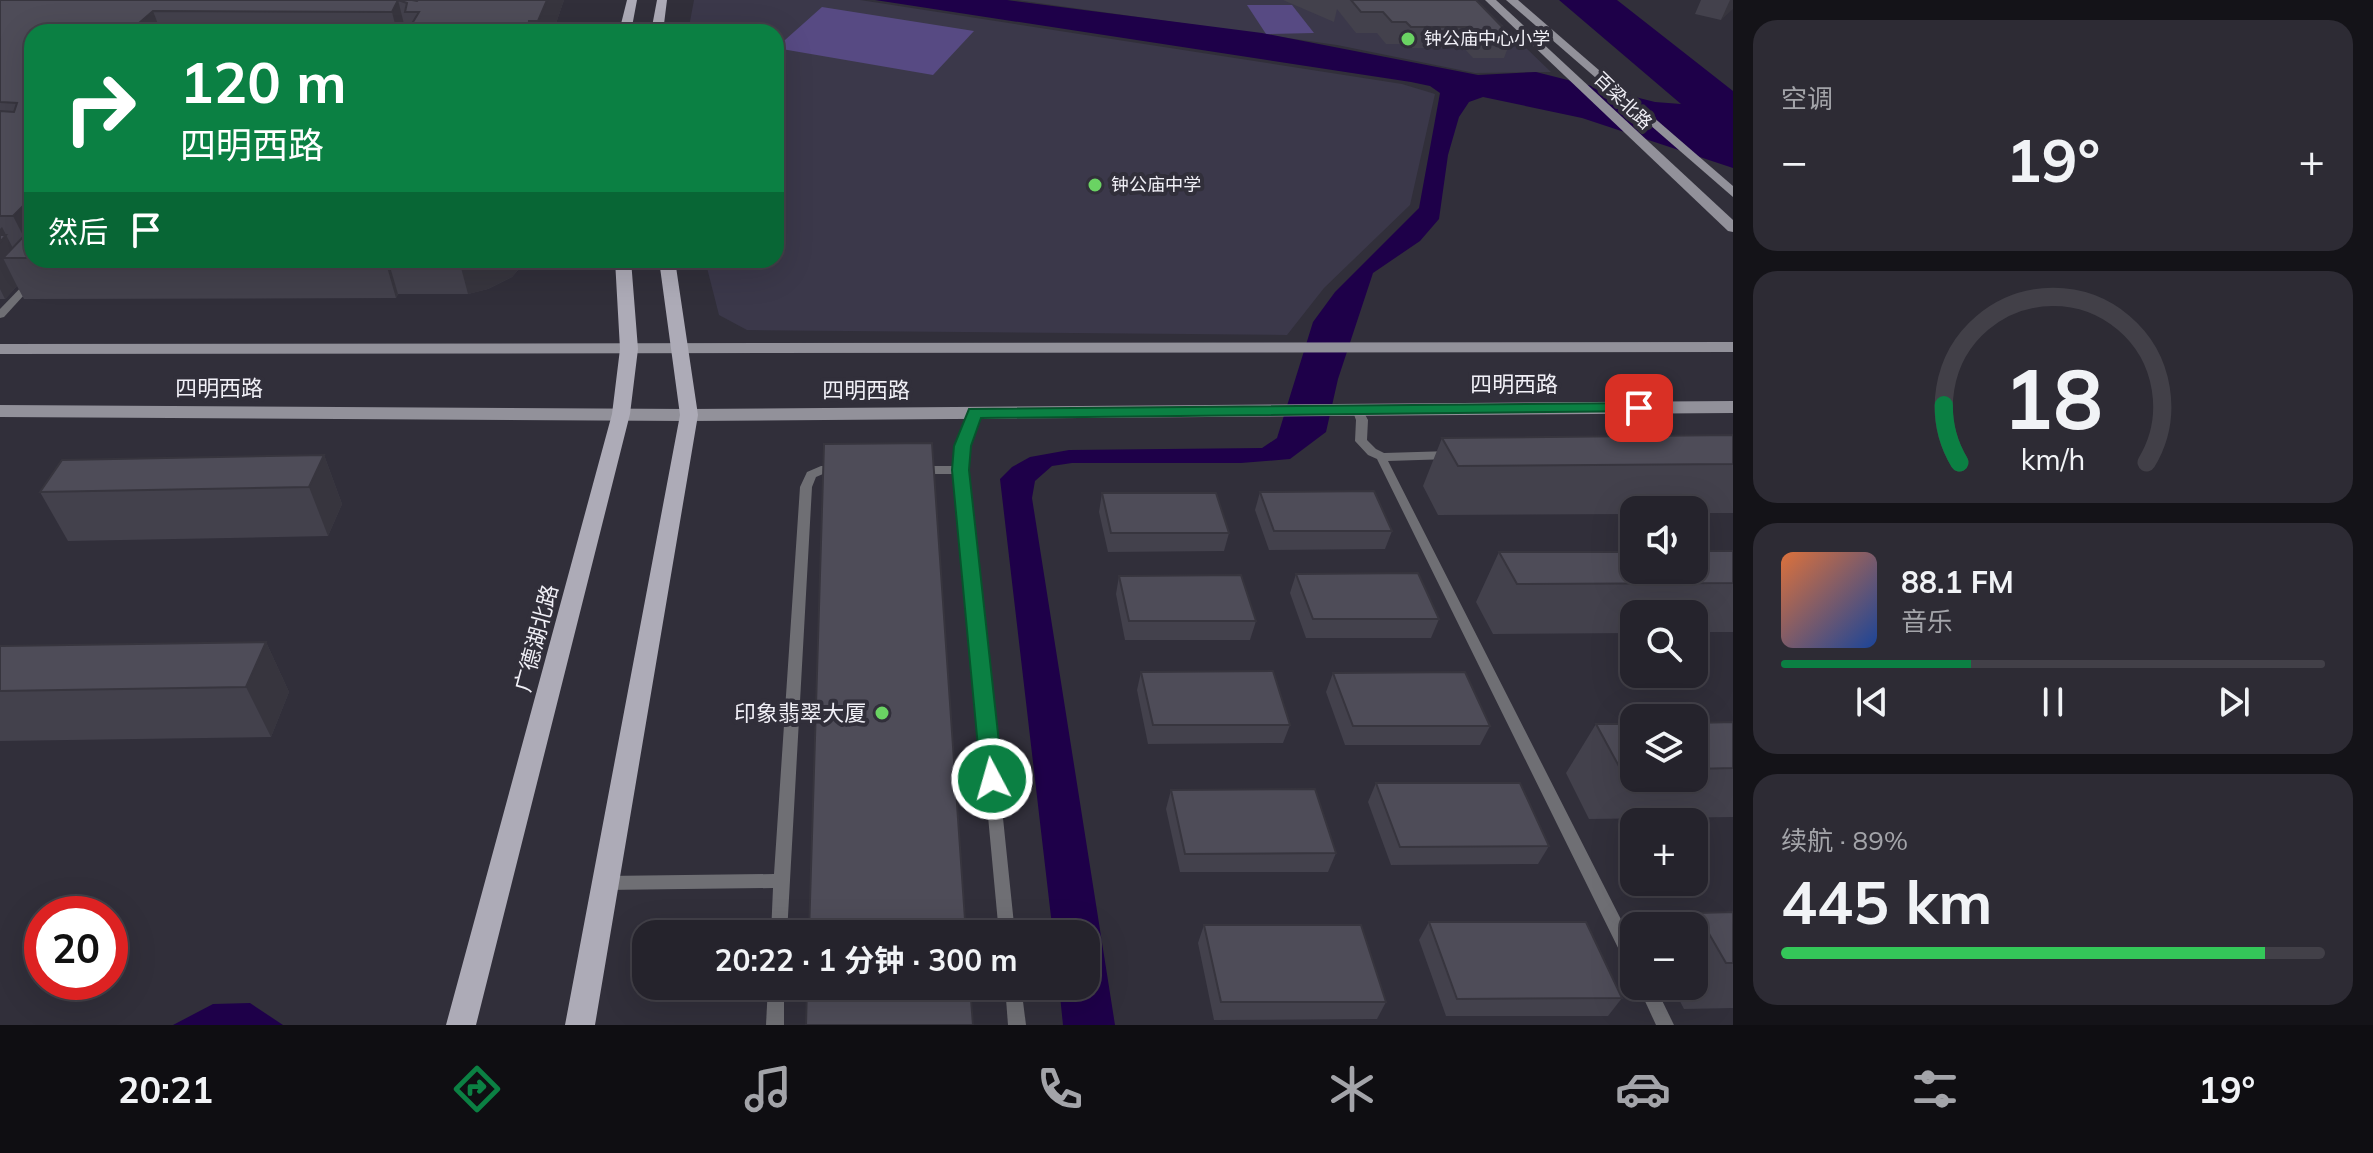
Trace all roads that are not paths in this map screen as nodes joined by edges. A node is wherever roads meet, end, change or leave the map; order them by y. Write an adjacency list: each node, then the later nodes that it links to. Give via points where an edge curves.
1 (632, 0): 5 (main road)
2 (662, 0): 6 (main road)
3 (1490, 0): 8 (main road, 百梁北路)
4 (1511, 0): 7 (main road, 百梁北路)
5 (627, 24)
6 (658, 24)
7 (1733, 193)
8 (1733, 228)
9 (624, 268): 15 (main road, 广德湖北路)
10 (668, 268): 16 (main road)
11 (40, 271): 12 (lane)
12 (0, 315)
13 (1733, 347): 16 (main road, 四明西路)
14 (0, 349): 15 (main road, 四明西路)
15 (629, 349): 16 (main road, 四明西路); 21 (main road, 广德湖北路)
16 (679, 349): 22 (main road)
17 (1733, 407): 18 (main road, 四明西路)
18 (1348, 409): 20 (main road, 四明西路); 24 (lane, via 1362,420 1361,441)
19 (0, 411): 21 (main road, 四明西路)
20 (975, 413): 22 (main road, 四明西路); 27 (lane)
21 (621, 414): 22 (main road, 四明西路); 36 (main road, 广德湖北路)
22 (689, 415): 29 (main road)
23 (1465, 455): 24 (lane)
24 (1385, 458): 32 (lane)
25 (852, 470): 28 (lane, via 821,470 811,475 806,487)
26 (899, 470): 27 (lane)
27 (961, 470): 31 (lane)
28 (781, 881): 29 (lane); 30 (lane)
29 (605, 883): 37 (main road)
30 (780, 920)
31 (1006, 920)
32 (1620, 934)
33 (776, 1000): 38 (lane)
34 (1014, 1000): 39 (lane)
35 (1653, 1000): 40 (lane)
36 (461, 1025)
37 (580, 1025)
38 (775, 1025)
39 (1017, 1025)
40 (1665, 1025)

